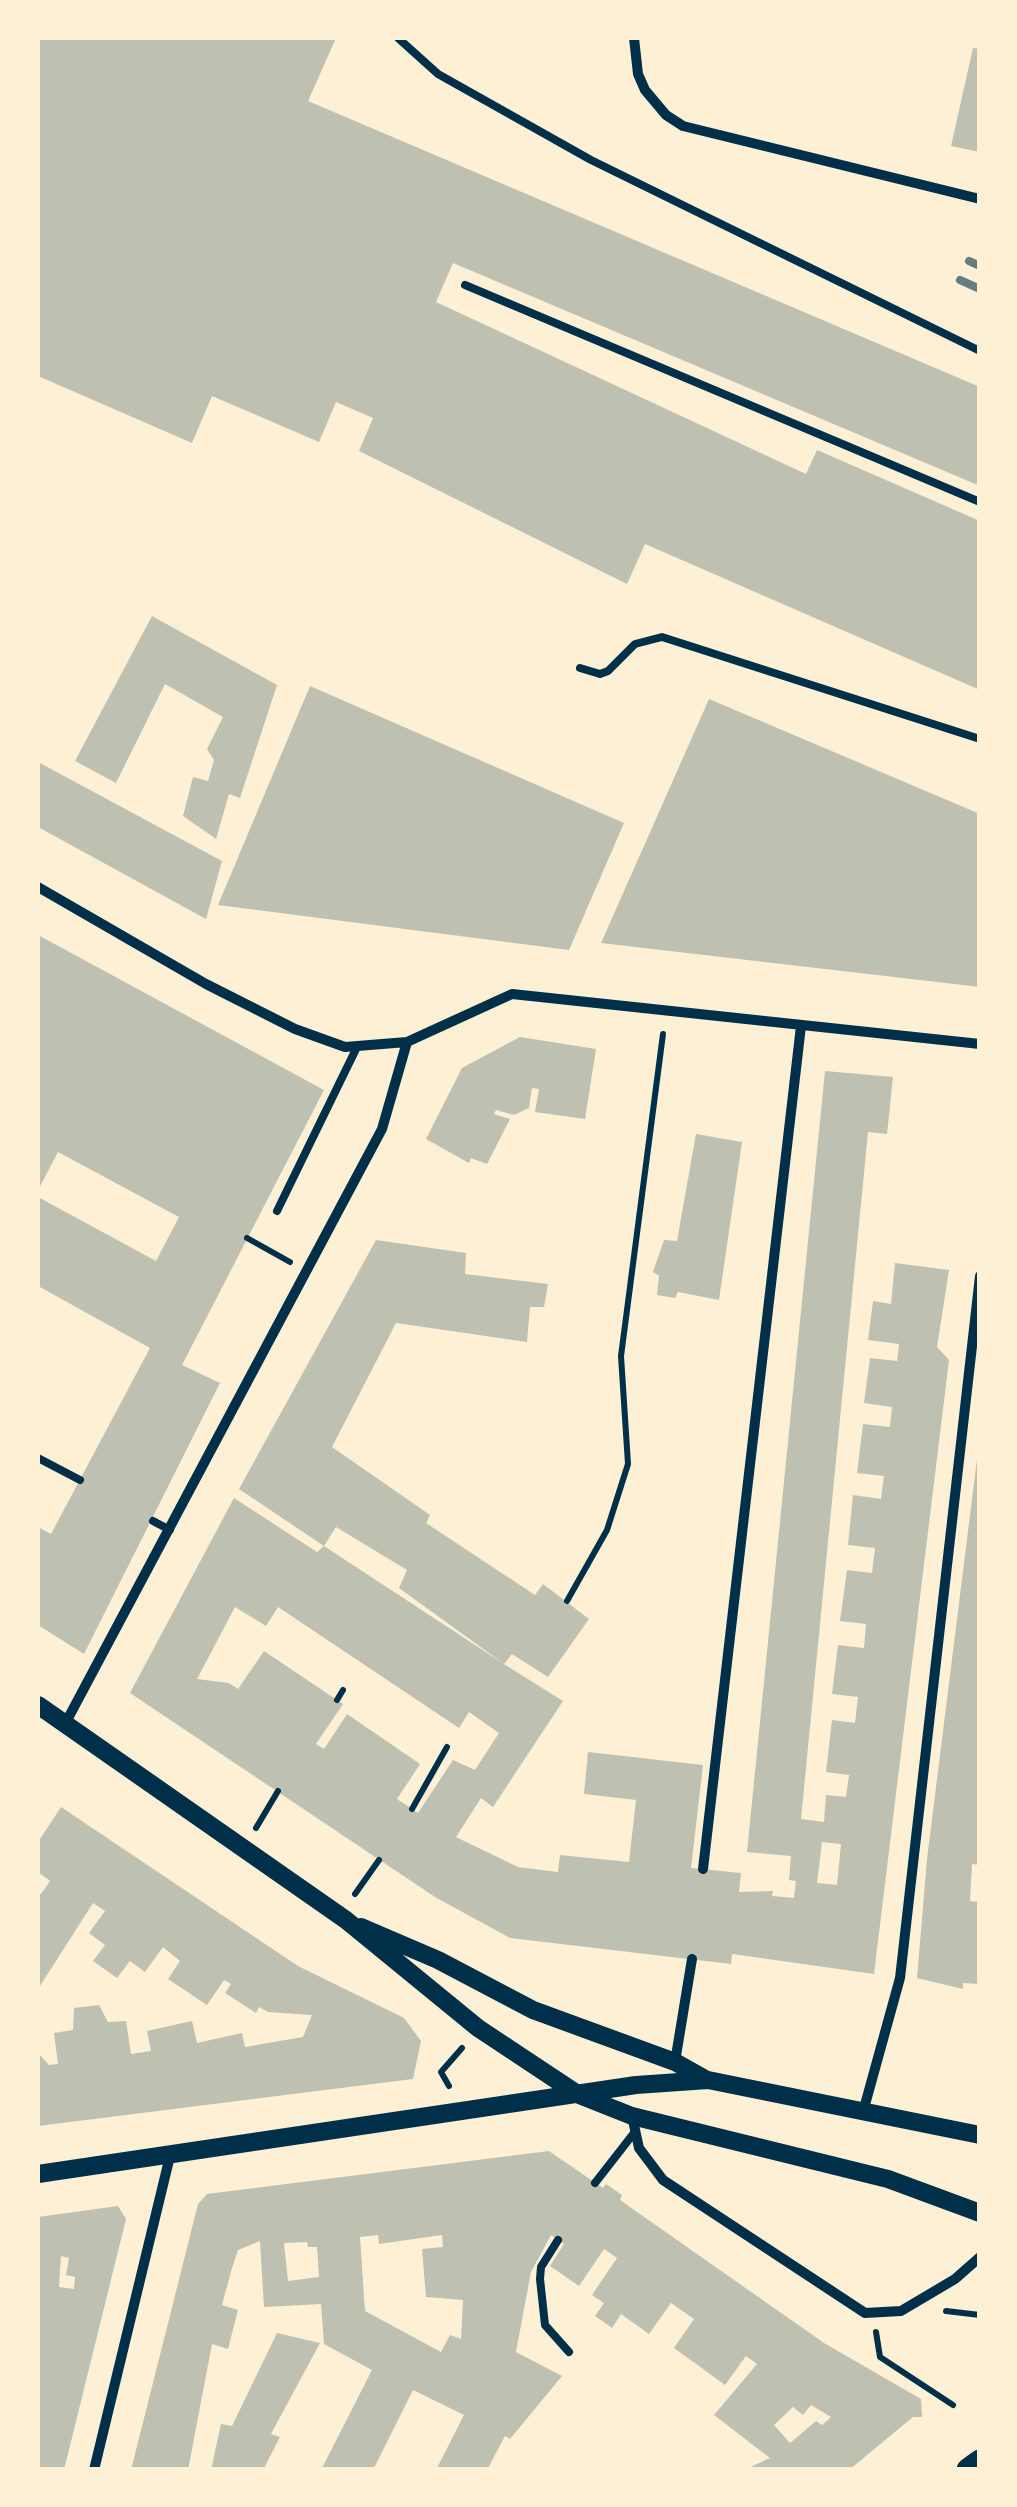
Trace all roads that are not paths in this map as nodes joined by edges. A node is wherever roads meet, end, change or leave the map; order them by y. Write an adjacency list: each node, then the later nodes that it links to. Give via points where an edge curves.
1 (398, 38): 5 (lane, via 438,74 590,160)
2 (634, 38): 3 (street, via 645,90 683,126)
3 (980, 199)
4 (465, 285): 6 (lane)
5 (980, 351)
6 (980, 502)
7 (580, 668): 8 (lane, via 608,671 634,644 662,637)
8 (980, 740)
9 (38, 887): 13 (street, via 280,1022 325,1042)
10 (802, 1026): 11 (street, via 512,994); 12 (street); 22 (street)
11 (407, 1042): 13 (street); 19 (street, via 382,1129)
12 (980, 1044)
13 (357, 1047): 14 (lane)
14 (277, 1211)
15 (980, 1276): 28 (street, via 900,1978)
16 (38, 1458): 17 (lane)
17 (80, 1480)
18 (152, 1521): 19 (lane)
19 (170, 1530): 21 (street)
20 (38, 1705): 21 (street)
21 (64, 1725): 23 (street)
22 (703, 1870)
23 (343, 1918): 25 (street, via 582,2031); 27 (street, via 423,1987)
24 (692, 1960): 25 (street)
25 (675, 2062): 26 (street)
26 (708, 2080): 27 (street); 28 (street)
27 (578, 2095): 29 (street); 31 (street)
28 (864, 2112): 30 (street)
29 (633, 2125): 33 (lane); 34 (street, via 874,2176); 36 (street, via 652,2170 851,2306 878,2316 901,2312)
30 (980, 2135)
31 (170, 2156): 32 (street); 39 (street)
32 (38, 2174)
33 (595, 2182)
34 (980, 2213)
35 (558, 2240): 37 (lane, via 540,2279 545,2325)
36 (980, 2257)
37 (569, 2352)
38 (980, 2462): 40 (main road)
39 (94, 2470)
40 (969, 2470)

